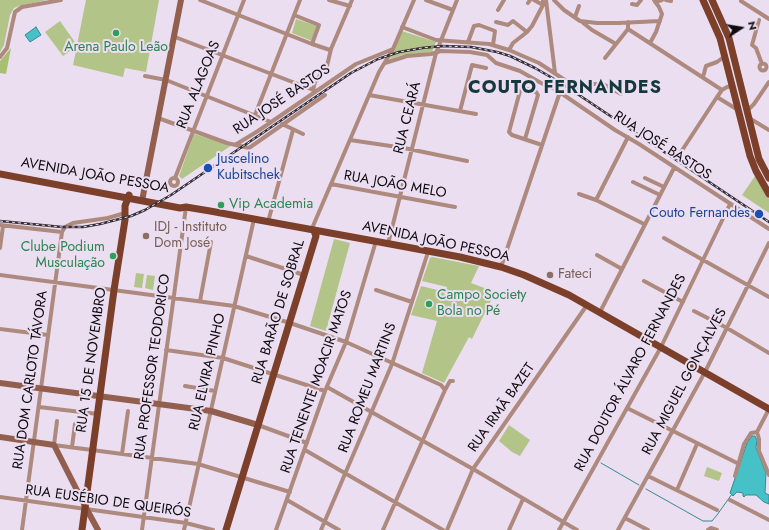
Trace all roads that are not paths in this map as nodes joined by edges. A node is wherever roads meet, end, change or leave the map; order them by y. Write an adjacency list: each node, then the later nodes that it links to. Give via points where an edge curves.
1 (61, 0): 52 (street, via 22,7 15,12 7,48)
2 (181, 0): 39 (main road)
3 (200, 0): 26 (street)
4 (244, 0): 26 (street, RUA ALAGOAS)
5 (300, 0): 27 (street)
6 (329, 0): 22 (street)
7 (352, 0): 22 (street)
8 (414, 0): 35 (street, RUA BARÃO DE SOBRAL)
9 (426, 0): 24 (street)
10 (457, 0): 24 (street, RUA CEARÁ)
11 (504, 0): 25 (street)
12 (534, 0): 20 (street)
13 (554, 0): 28 (street)
14 (641, 0): 21 (street, via 637,5)
15 (662, 0): 18 (street)
16 (703, 0): 51 (main road)
17 (712, 0): 72 (main road, via 729,38)
18 (655, 1): 32 (street, via 661,11)
19 (741, 1): 29 (street)
20 (544, 2): 37 (street); 57 (street)
21 (632, 4)
22 (350, 6): 47 (street)
23 (579, 6): 28 (street)
24 (453, 10): 40 (street, RUA CEARÁ)
25 (498, 10)
26 (238, 15): 38 (street); 50 (street, RUA ALAGOAS)
27 (294, 15): 38 (street); 43 (street, via 319,25)
28 (574, 17): 31 (street)
29 (769, 19)
30 (759, 20): 56 (street, via 752,45 756,48 762,64 761,70)
31 (580, 21): 34 (street); 44 (street)
32 (660, 21): 34 (street); 42 (street)
33 (496, 22): 37 (street, via 508,25 512,21)
34 (628, 22): 36 (street)
35 (402, 27): 40 (street); 46 (street, RUA BARÃO DE SOBRAL)
36 (628, 29): 42 (street); 44 (street)
37 (527, 32): 48 (street, via 513,43)
38 (287, 34): 43 (street); 58 (street)
39 (175, 37): 50 (street); 61 (main road)
40 (442, 40): 41 (street); 49 (street, RUA CEARÁ)
41 (468, 42): 45 (street); 45 (street, via 472,28 479,25 495,31)
42 (650, 43): 60 (street)
43 (312, 44): 47 (street)
44 (616, 44): 53 (street)
45 (493, 45): 48 (street)
46 (393, 49): 54 (street, RUA BARÃO DE SOBRAL); 64 (street, RUA JOSÉ BASTOS, via 356,64)
47 (330, 50): 64 (street, via 327,66 315,82)
48 (509, 50): 57 (street)
49 (436, 53): 54 (street, RUA JOSÉ BASTOS, via 407,56); 66 (street, RUA JOSÉ BASTOS, via 447,51 487,55 496,63 520,71); 73 (street, RUA CEARÁ)
50 (223, 55): 58 (street); 68 (street, RUA ALAGOAS)
51 (725, 56): 60 (street, via 706,66); 63 (main road)
52 (0, 57)
53 (605, 58)
54 (385, 62): 70 (street, RUA BARÃO DE SOBRAL)
55 (486, 68): 75 (street, via 472,65)
56 (768, 70)
57 (555, 73): 67 (street, via 574,86 603,84)
58 (271, 74): 64 (street); 78 (street)
59 (145, 76): 61 (street)
60 (703, 77): 65 (street)
61 (166, 80): 68 (street); 79 (main road)
62 (769, 82): 77 (street)
63 (732, 86): 65 (street); 72 (main road, via 738,87); 74 (main road)
64 (314, 90): 80 (street, RUA JOSÉ BASTOS)
65 (722, 90): 71 (street)
66 (560, 92): 86 (street, RUA JOSÉ BASTOS); 90 (street)
67 (621, 94)
68 (207, 95): 78 (street); 82 (street, RUA ALAGOAS)
69 (324, 95): 81 (street, RUA JOSÉ BASTOS)
70 (369, 95): 73 (street); 88 (street, RUA BARÃO DE SOBRAL)
71 (717, 97): 74 (street); 92 (street)
72 (743, 97): 77 (main road)
73 (423, 104): 75 (street); 91 (street, RUA CEARÁ)
74 (738, 110): 104 (main road, via 756,171)
75 (460, 111): 76 (street)
76 (476, 114)
77 (747, 114): 84 (street); 99 (main road, via 759,159)
78 (255, 115): 80 (street)
79 (158, 118): 82 (street); 108 (main road)
80 (272, 122): 89 (street, RUA JOSÉ BASTOS)
81 (282, 124): 83 (street); 89 (street, RUA JOSÉ BASTOS, via 249,148)
82 (192, 130): 89 (street); 97 (street, RUA ALAGOAS)
83 (293, 130): 85 (street); 115 (street)
84 (769, 130)
85 (304, 134)
86 (628, 137): 94 (street, RUA JOSÉ BASTOS); 109 (street)
87 (525, 139): 87 (street, via 510,134 509,130 523,88 538,95); 90 (street)
88 (350, 140): 91 (street); 101 (street, RUA BARÃO DE SOBRAL)
89 (235, 145)
90 (542, 145): 131 (street)
91 (411, 150): 93 (street); 106 (street, RUA CEARÁ)
92 (679, 155)
93 (467, 161)
94 (674, 168): 102 (street); 110 (street, RUA JOSÉ BASTOS)
95 (0, 171): 107 (main road, AVENIDA JOÃO PESSOA)
96 (0, 174): 107 (main road, AVENIDA JOÃO PESSOA)
97 (175, 178)
98 (646, 178): 102 (street)
99 (769, 178)
100 (633, 182): 105 (street)
101 (331, 184): 106 (street, RUA JOÃO MELO); 119 (street, RUA BARÃO DE SOBRAL, via 313,226)
102 (664, 187): 105 (street)
103 (579, 194): 109 (street)
104 (769, 194)
105 (660, 195): 116 (street)
106 (400, 196): 112 (street, RUA JOÃO MELO); 125 (street, RUA CEARÁ)
107 (128, 197): 108 (main road, AVENIDA JOÃO PESSOA); 113 (main road, RUA 15 DE NOVEMBRO)
108 (143, 199): 111 (main road, AVENIDA JOÃO PESSOA, via 180,208)
109 (596, 200): 116 (street)
110 (730, 204): 118 (street, RUA JOSÉ BASTOS); 130 (street, RUA DOUTOR ÁLVARO FERNANDES)
111 (186, 207): 114 (main road, AVENIDA JOÃO PESSOA); 140 (street, RUA PROFESSOR TEODORICO)
112 (455, 207)
113 (125, 213): 120 (street, via 73,223); 138 (main road, RUA 15 DE NOVEMBRO)
114 (254, 219): 115 (main road, AVENIDA JOÃO PESSOA); 129 (street, RUA ELVIRA PINHO)
115 (268, 222): 119 (main road, AVENIDA JOÃO PESSOA)
116 (644, 224): 132 (street)
117 (1, 226): 120 (street); 126 (street)
118 (769, 229)
119 (314, 231): 122 (main road, AVENIDA JOÃO PESSOA); 134 (main road, RUA BARÃO DE SOBRAL, via 316,236)
120 (62, 232): 136 (street, RUA DOM CARLOTO TÁVORA)
121 (664, 238): 130 (street)
122 (376, 241): 125 (main road, AVENIDA JOÃO PESSOA); 153 (street, RUA TENENTE MOACIR MATOS)
123 (211, 242): 142 (street)
124 (769, 243): 137 (street, RUA MIGUEL GONÇALVES)
125 (388, 244): 127 (main road, AVENIDA JOÃO PESSOA)
126 (0, 248)
127 (428, 252): 131 (main road, AVENIDA JOÃO PESSOA); 143 (street, RUA ROMEU MARTINS)
128 (597, 255): 132 (street)
129 (246, 256): 134 (street); 146 (street, RUA ELVIRA PINHO)
130 (703, 259): 137 (street); 144 (street, RUA DOUTOR ÁLVARO FERNANDES)
131 (501, 267): 145 (main road, AVENIDA JOÃO PESSOA, via 524,274)
132 (622, 268): 148 (street)
133 (0, 275): 136 (street)
134 (304, 276): 149 (main road, RUA BARÃO DE SOBRAL)
135 (644, 281): 144 (street)
136 (55, 282): 138 (street); 152 (street, RUA DOM CARLOTO TÁVORA)
137 (748, 285): 141 (street); 150 (street, RUA MIGUEL GONÇALVES)
138 (114, 290): 140 (street); 168 (main road, RUA 15 DE NOVEMBRO)
139 (376, 290): 143 (street)
140 (173, 297): 142 (street); 155 (street, RUA PROFESSOR TEODORICO)
141 (769, 297)
142 (200, 301): 146 (street)
143 (412, 302): 158 (street, RUA ROMEU MARTINS)
144 (683, 302): 154 (street, RUA DOUTOR ÁLVARO FERNANDES)
145 (587, 305): 148 (main road, AVENIDA JOÃO PESSOA); 195 (street, RUA IRMÃ BAZET)
146 (234, 306): 149 (street); 157 (street, RUA ELVIRA PINHO)
147 (694, 311): 150 (street)
148 (600, 312): 154 (main road, AVENIDA JOÃO PESSOA)
149 (290, 323): 153 (street); 160 (main road, RUA BARÃO DE SOBRAL)
150 (727, 328): 156 (street); 159 (street, RUA MIGUEL GONÇALVES)
151 (0, 329): 152 (street)
152 (48, 335): 164 (street, RUA DOM CARLOTO TÁVORA)
153 (346, 342): 158 (street); 165 (street, RUA TENENTE MOACIR MATOS)
154 (661, 347): 159 (main road, AVENIDA JOÃO PESSOA); 171 (street, RUA DOUTOR ÁLVARO FERNANDES)
155 (166, 350): 157 (street); 169 (street, RUA PROFESSOR TEODORICO)
156 (769, 353)
157 (223, 358): 160 (street); 167 (street, RUA ELVIRA PINHO)
158 (392, 364): 166 (street); 175 (street, RUA ROMEU MARTINS)
159 (705, 372): 172 (main road, AVENIDA JOÃO PESSOA); 180 (street, RUA MIGUEL GONÇALVES)
160 (274, 374): 165 (street); 179 (main road, RUA BARÃO DE SOBRAL)
161 (453, 381): 166 (street, via 450,381)
162 (0, 383): 164 (main road)
163 (185, 386): 167 (street)
164 (41, 389): 168 (main road); 170 (street, RUA DOM CARLOTO TÁVORA)
165 (326, 389): 175 (street); 185 (street, RUA TENENTE MOACIR MATOS)
166 (445, 390): 183 (street)
167 (215, 391): 174 (street, RUA ELVIRA PINHO)
168 (100, 396): 169 (main road); 176 (main road, RUA 15 DE NOVEMBRO)
169 (158, 404): 174 (main road); 192 (street, RUA PROFESSOR TEODORICO)
170 (39, 407): 176 (street); 184 (street, RUA DOM CARLOTO TÁVORA)
171 (628, 408): 180 (street); 216 (street, RUA DOUTOR ÁLVARO FERNANDES)
172 (769, 409): 181 (street)
173 (128, 411): 191 (street)
174 (211, 411): 179 (main road); 193 (street, RUA ELVIRA PINHO)
175 (371, 412): 183 (street); 196 (street, RUA ROMEU MARTINS)
176 (98, 414): 189 (main road, RUA 15 DE NOVEMBRO)
177 (57, 421): 187 (street)
178 (75, 424): 188 (street)
179 (258, 426): 185 (street); 200 (main road, RUA BARÃO DE SOBRAL)
180 (672, 430): 186 (street); 198 (street, RUA MIGUEL GONÇALVES)
181 (757, 432): 194 (street, via 750,433); 197 (street, via 759,451)
182 (0, 437): 184 (main road)
183 (422, 441): 195 (street); 208 (street)
184 (34, 442): 187 (main road); 207 (street, RUA DOM CARLOTO TÁVORA)
185 (307, 443): 190 (street, RUA TENENTE MOACIR MATOS)
186 (697, 444): 194 (street); 201 (street)
187 (54, 445): 188 (street); 209 (main road)
188 (72, 447): 189 (street)
189 (93, 450): 191 (street); 209 (main road, RUA 15 DE NOVEMBRO)
190 (305, 450): 196 (street); 202 (street, RUA TENENTE MOACIR MATOS)
191 (122, 454): 192 (street)
192 (152, 458): 193 (street); 211 (street, RUA PROFESSOR TEODORICO)
193 (198, 464): 200 (street); 214 (street, RUA ELVIRA PINHO)
194 (738, 464): 199 (street)
195 (473, 469): 204 (street); 229 (street, RUA IRMÃ BAZET)
196 (346, 473): 208 (street); 215 (street, RUA ROMEU MARTINS)
197 (769, 475)
198 (648, 476): 201 (street); 212 (street, RUA MIGUEL GONÇALVES)
199 (735, 476)
200 (242, 477): 202 (street); 223 (main road, RUA BARÃO DE SOBRAL)
201 (677, 490): 210 (street)
202 (290, 492): 205 (street, RUA TENENTE MOACIR MATOS)
203 (0, 497): 207 (street, RUA EUSÉBIO DE QUEIRÓS)
204 (523, 499): 216 (street); 230 (street)
205 (287, 500): 215 (street); 224 (street, RUA TENENTE MOACIR MATOS)
206 (730, 500): 213 (street)
207 (26, 501): 209 (street, RUA EUSÉBIO DE QUEIRÓS); 217 (street, RUA DOM CARLOTO TÁVORA)
208 (396, 502): 227 (street); 228 (street)
209 (86, 508): 211 (street, RUA EUSÉBIO DE QUEIRÓS); 218 (main road, RUA 15 DE NOVEMBRO); 219 (main road)
210 (717, 510)
211 (143, 517): 214 (street, RUA EUSÉBIO DE QUEIRÓS); 220 (street, RUA PROFESSOR TEODORICO)
212 (625, 518): 233 (street, RUA MIGUEL GONÇALVES); 234 (street)
213 (769, 520)
214 (186, 522): 221 (street, RUA ELVIRA PINHO); 222 (street, RUA EUSÉBIO DE QUEIRÓS)
215 (324, 522): 225 (street, RUA ROMEU MARTINS); 226 (street)
216 (563, 522): 231 (street, RUA DOUTOR ÁLVARO FERNANDES); 232 (street)
217 (22, 530)
218 (82, 530)
219 (98, 530)
220 (142, 530)
221 (184, 530)
222 (213, 530)
223 (226, 530)
224 (276, 530)
225 (321, 530)
226 (339, 530)
227 (383, 530)
228 (443, 530)
229 (447, 530)
230 (509, 530)
231 (559, 530)
232 (577, 530)
233 (618, 530)
234 (648, 530)
235 (708, 530): 236 (street)
236 (717, 530)

